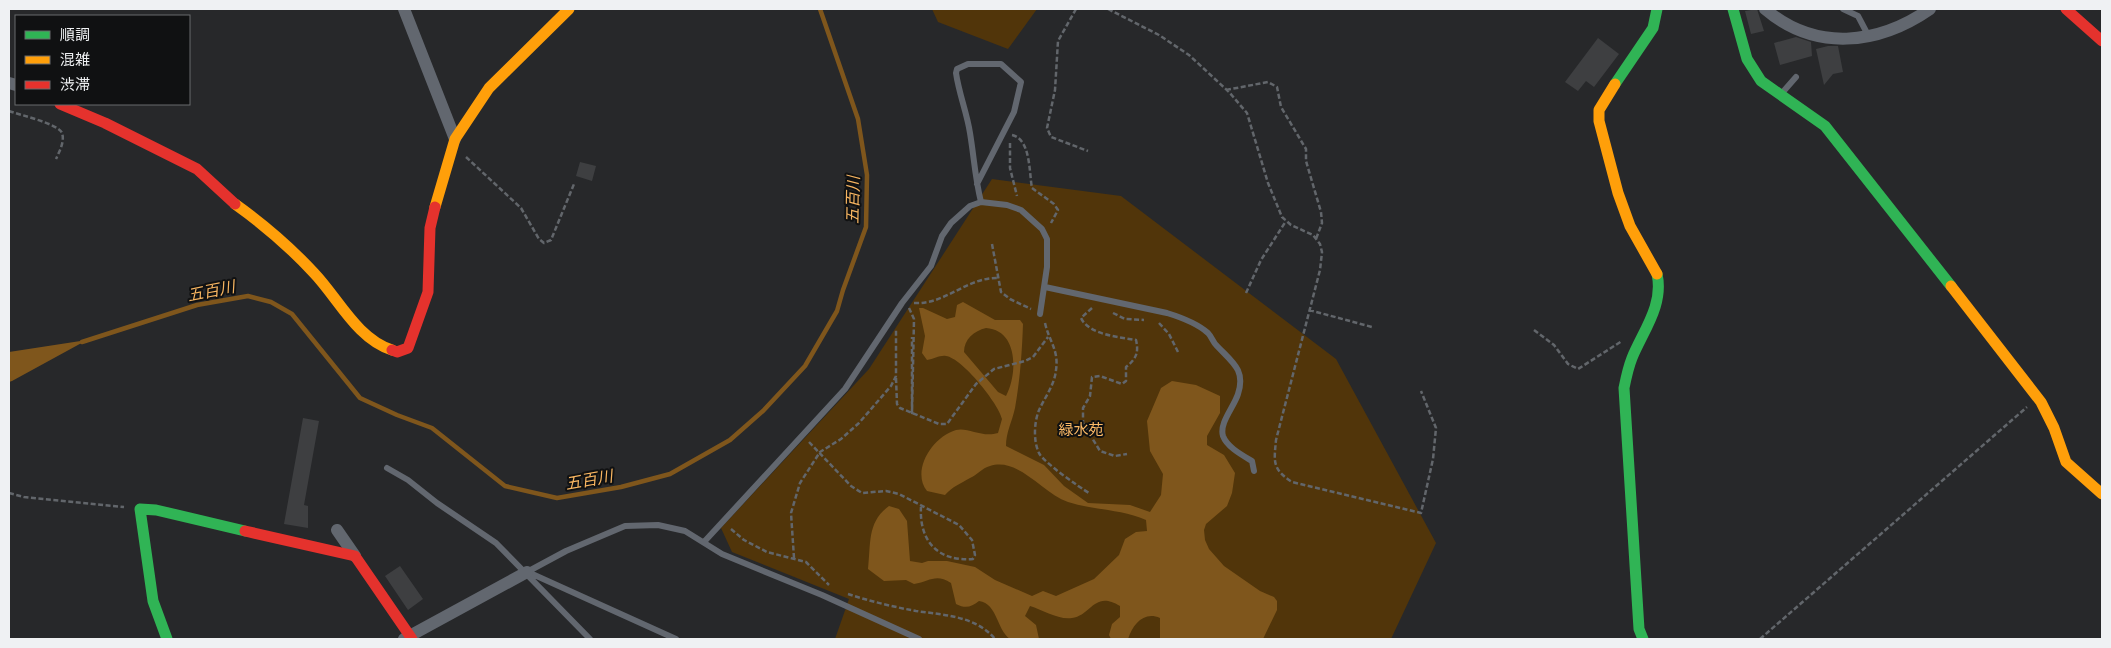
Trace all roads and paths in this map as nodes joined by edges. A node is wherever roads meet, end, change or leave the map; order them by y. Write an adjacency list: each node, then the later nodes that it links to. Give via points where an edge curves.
1 (404, 9): 18 (street)
2 (569, 9): 18 (street, via 489,88)
3 (1076, 9): 19 (path, via 1058,41 1055,90 1047,128 1051,137)
4 (1108, 9): 14 (path, via 1159,35 1189,55)
5 (1657, 9): 74 (street, via 1653,28 1604,100 1599,116 1601,134 1630,226 1658,276 1657,309 1631,355 1624,388 1639,629)
6 (1733, 9): 15 (street, via 1749,64 1761,81)
7 (1765, 9): 11 (street, via 1790,27 1816,37 1852,39)
8 (1843, 9): 11 (lane, via 1858,16)
9 (1930, 9): 11 (street, via 1897,28)
10 (2066, 9): 12 (street)
11 (1868, 35)
12 (2102, 42)
13 (1796, 77): 15 (lane)
14 (1226, 90): 25 (path, via 1247,113 1268,183); 27 (path, via 1268,82 1277,87 1281,107 1306,149 1306,161 1321,212 1322,223)
15 (1782, 94): 47 (street, via 1825,126)
16 (62, 105): 18 (street, via 196,169 260,222 314,273 368,338 397,352 408,348 428,292 430,228)
17 (9, 111): 20 (path, via 52,124 61,130 62,144)
18 (455, 139): 21 (path, via 457,150 521,208 544,243 551,240)
19 (1088, 151)
20 (56, 159)
21 (574, 184)
22 (977, 184): 22 (lane, via 956,73 957,69 968,64 1001,64 1021,82 1009,125); 23 (lane)
23 (981, 202): 24 (lane); 32 (lane, via 970,206 951,223 942,236 931,266)
24 (1021, 210): 26 (lane); 26 (path, via 1010,168 1008,134 1016,136 1025,146 1032,188 1058,210)
25 (1286, 221): 27 (path); 31 (path, via 1261,260)
26 (1043, 232): 30 (lane, via 1047,239)
27 (1316, 239): 34 (path, via 1322,252)
28 (992, 244): 29 (path)
29 (998, 278): 32 (path, via 984,277 922,304); 36 (path, via 1001,292)
30 (1046, 287): 36 (lane); 53 (lane, via 1181,317 1209,334 1215,345 1233,361 1241,379 1238,395 1222,429 1223,438 1252,461)
31 (1246, 293)
32 (902, 303): 37 (lane); 48 (path, via 912,310 914,319)
33 (1094, 307): 51 (path, via 1081,318 1087,326 1116,337 1136,340 1138,349 1135,359 1126,367 1126,381 1122,384 1100,376 1092,377 1090,396 1083,408 1083,424 1100,451 1115,456)
34 (1309, 310): 40 (path); 46 (path, via 1276,440 1275,464 1280,474 1292,482 1421,513 1436,428)
35 (1111, 312): 38 (path, via 1125,319)
36 (1040, 314): 42 (path)
37 (895, 315): 45 (path); 49 (lane, via 845,390)
38 (1148, 320)
39 (1157, 321): 44 (path, via 1169,334)
40 (1372, 327)
41 (1534, 330): 43 (path, via 1554,345 1568,364 1578,369)
42 (1048, 337): 48 (path, via 1033,357 1002,365 982,379 947,424); 54 (path, via 1057,351 1056,371 1036,419 1039,454 1073,484)
43 (1625, 339)
44 (1178, 352)
45 (896, 376): 48 (path, via 897,404); 50 (path, via 859,424)
46 (1421, 391)
47 (2038, 398): 56 (street, via 2054,428 2066,462); 75 (path)
48 (912, 413)
49 (802, 436): 50 (path); 59 (lane)
50 (820, 452): 57 (path, via 851,486 862,493 890,492); 63 (path, via 800,483 791,514)
51 (1127, 454)
52 (387, 468): 64 (lane, via 496,543)
53 (1254, 471)
54 (1089, 493)
55 (9, 494): 58 (path)
56 (2102, 494)
57 (921, 507): 57 (path, via 959,525 973,545 973,559 937,551 922,530)
58 (140, 509): 62 (street); 69 (street, via 153,601)
59 (722, 522): 61 (lane); 63 (path, via 744,540 767,552)
60 (338, 530): 62 (street)
61 (704, 542): 64 (lane, via 686,531 658,525 625,526); 67 (lane, via 722,554 822,595)
62 (355, 556): 68 (street)
63 (794, 558): 65 (path, via 810,565)
64 (527, 572): 68 (street); 70 (lane); 71 (lane)
65 (830, 586)
66 (843, 592): 73 (path, via 967,620)
67 (904, 636): 72 (lane)
68 (408, 638)
69 (167, 639)
70 (590, 639)
71 (676, 639)
72 (919, 639)
73 (995, 639)
74 (1643, 639)
75 (1760, 639)

